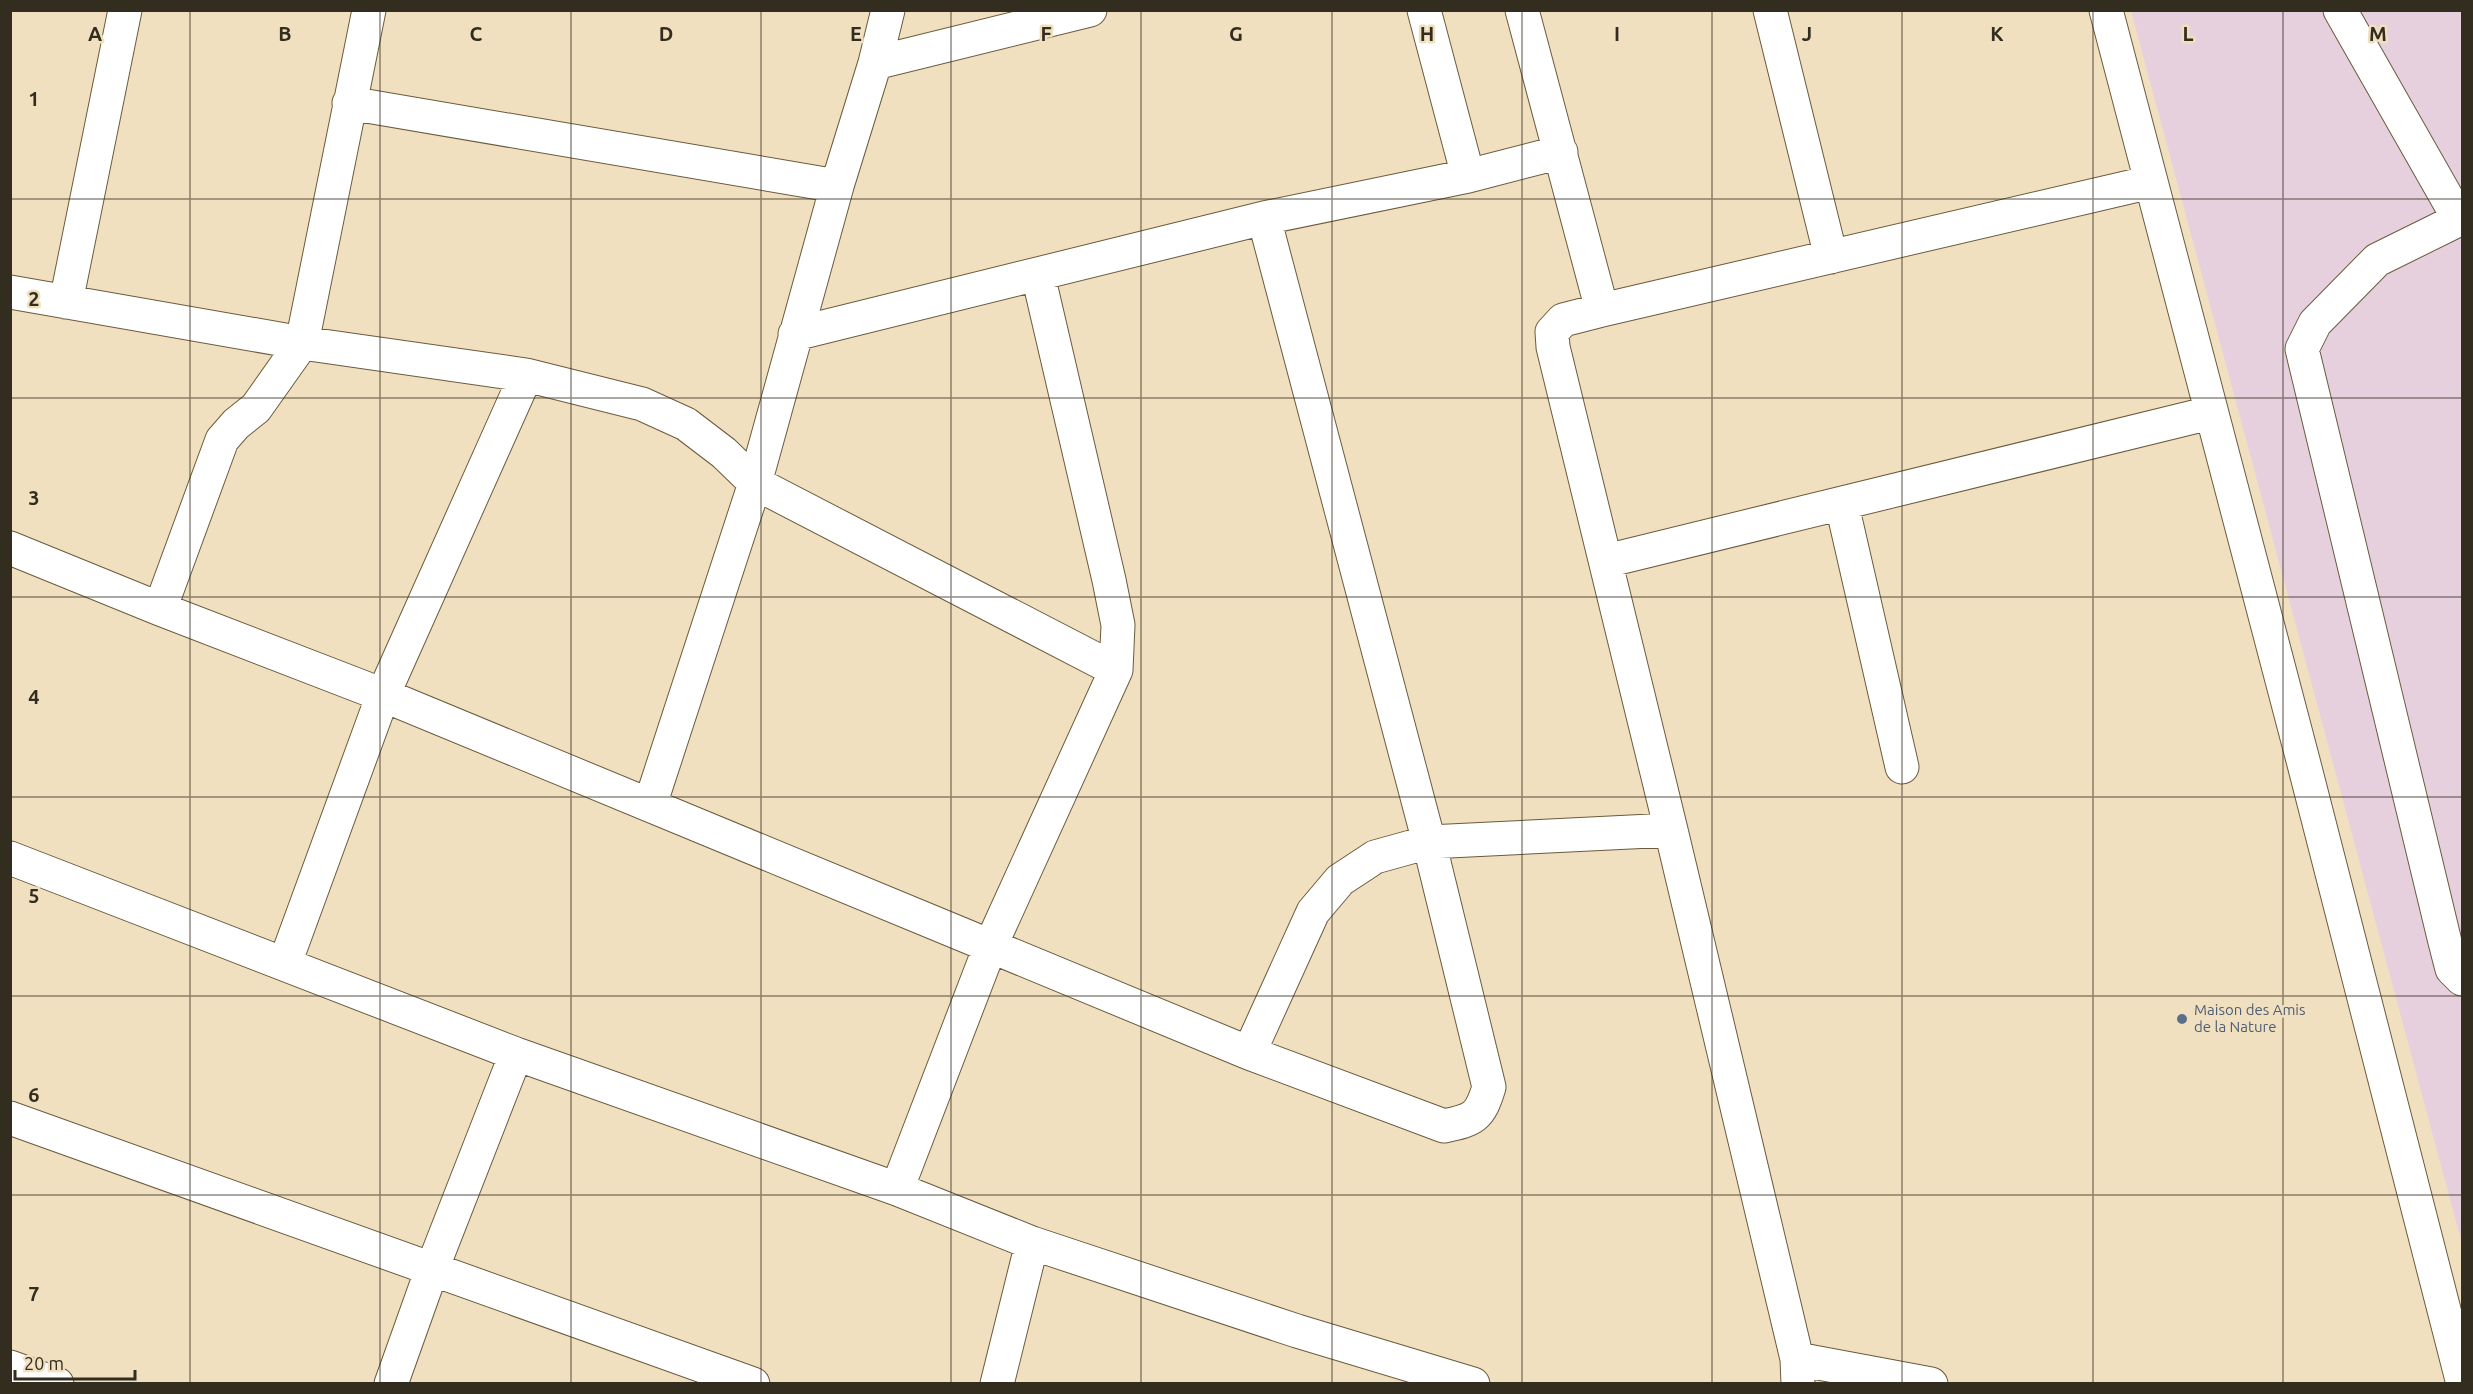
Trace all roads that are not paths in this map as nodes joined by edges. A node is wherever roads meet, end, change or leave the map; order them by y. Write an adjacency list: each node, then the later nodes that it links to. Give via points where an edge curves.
1 (124, 10): 21 (street)
2 (369, 10): 11 (street)
3 (888, 10): 10 (street)
4 (1090, 10): 10 (street)
5 (1424, 10): 13 (street)
6 (1522, 10): 12 (street)
7 (1770, 10): 18 (street)
8 (2106, 10): 14 (street)
9 (2340, 10): 17 (street)
10 (875, 63): 15 (street)
11 (349, 103): 15 (street); 24 (street)
12 (1561, 152): 13 (street); 22 (street)
13 (1468, 176): 16 (street)
14 (2151, 182): 18 (street); 26 (street)
15 (837, 186): 23 (street)
16 (1264, 218): 19 (street); 37 (street)
17 (2461, 218): 41 (street, via 2377,260 2315,323 2302,350 2445,942 2452,969)
18 (1831, 257): 22 (street)
19 (1038, 276): 23 (street); 32 (street, via 1118,625)
20 (10, 292): 21 (street)
21 (66, 302): 24 (street)
22 (1602, 310): 30 (street, via 1563,320 1552,332)
23 (795, 334): 27 (street)
24 (302, 343): 25 (street); 31 (street, via 256,408 222,440)
25 (526, 375): 27 (street, via 642,404 686,424); 33 (street)
26 (2210, 412): 28 (street); 50 (street, via 2353,944)
27 (755, 483): 32 (street); 35 (street)
28 (1842, 505): 30 (street); 34 (street)
29 (10, 548): 31 (street)
30 (1606, 561): 36 (street)
31 (160, 609): 33 (street)
32 (1116, 670): 39 (street)
33 (383, 695): 35 (street); 40 (street)
34 (1902, 767)
35 (650, 806): 39 (street)
36 (1671, 830): 37 (street); 49 (street)
37 (1429, 842): 42 (street, via 1376,857 1340,880 1313,912); 42 (street, via 1489,1087 1483,1108 1467,1121 1444,1126)
38 (10, 858): 40 (street)
39 (990, 947): 42 (street); 45 (street)
40 (285, 963): 43 (street)
41 (2463, 979)
42 (1249, 1053)
43 (516, 1054): 45 (street); 47 (street)
44 (10, 1118): 47 (street)
45 (897, 1189): 46 (street)
46 (1032, 1243): 54 (street); 55 (street, via 1297,1331)
47 (432, 1269): 52 (street); 53 (street)
48 (10, 1367): 51 (street)
49 (1798, 1371): 56 (street)
50 (2463, 1380)
51 (57, 1383)
52 (391, 1383)
53 (753, 1383)
54 (997, 1383)
55 (1473, 1383)
56 (1931, 1383)

